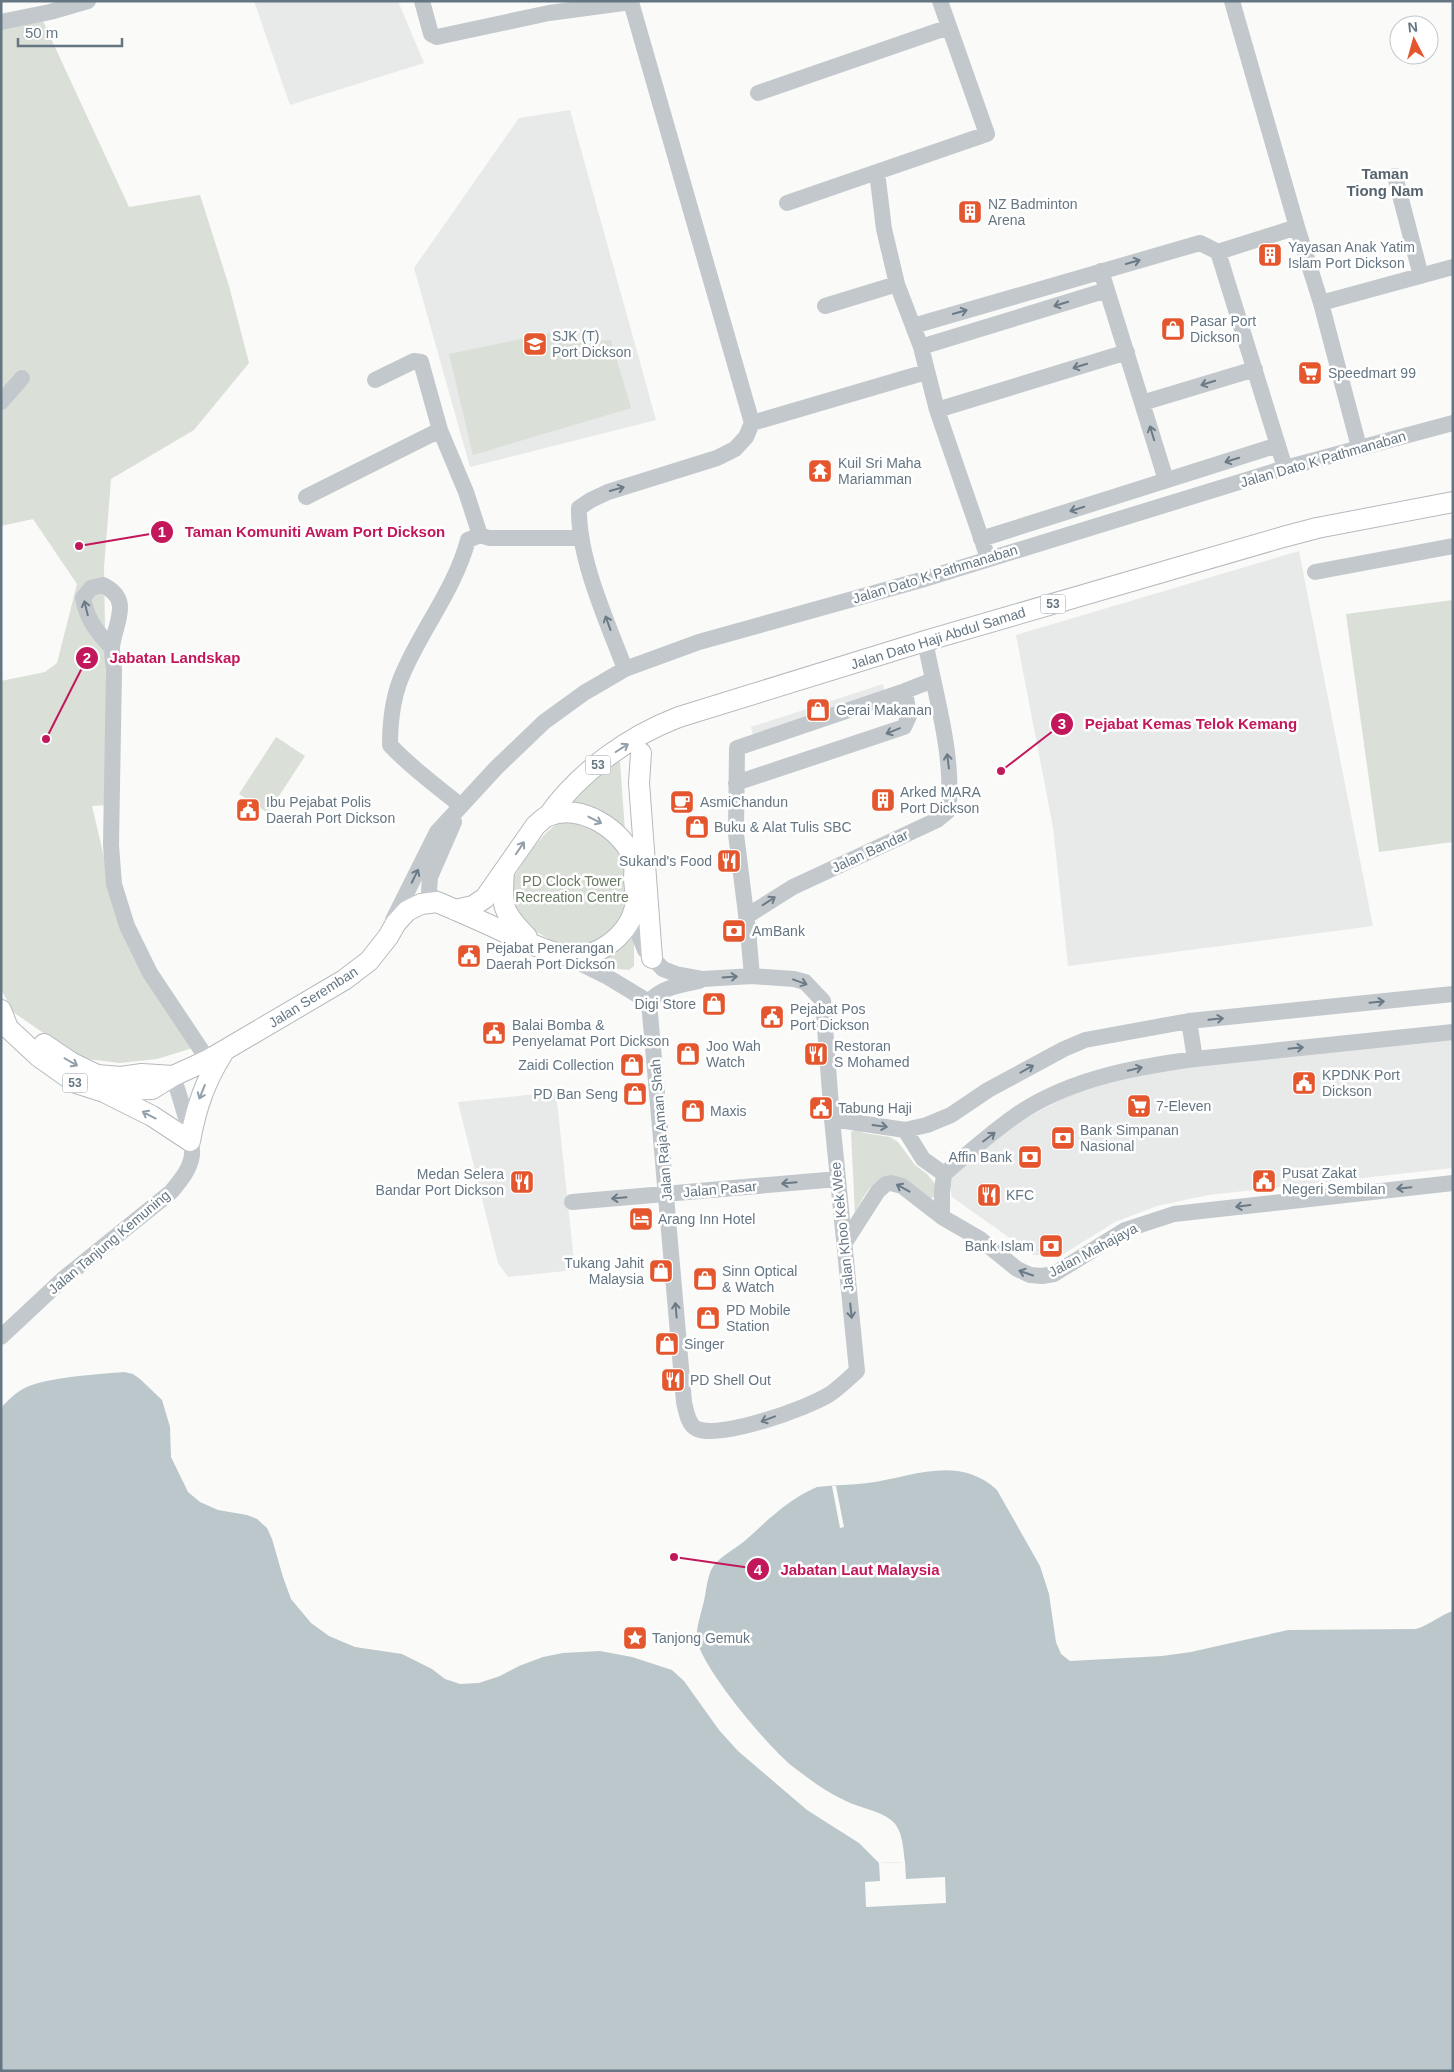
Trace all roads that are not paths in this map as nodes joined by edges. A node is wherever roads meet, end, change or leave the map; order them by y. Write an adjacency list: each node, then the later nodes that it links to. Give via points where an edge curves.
1 (88, 1): 5 (street)
2 (422, 1): 30 (street, via 428,28 437,37 549,13 631,2)
3 (940, 1): 6 (street)
4 (1232, 1): 11 (street)
5 (1, 22)
6 (949, 27): 7 (street); 8 (street, via 987,134)
7 (758, 93)
8 (877, 172): 10 (street); 16 (street, via 884,229)
9 (1395, 176): 15 (street)
10 (787, 203)
11 (1297, 227): 12 (street); 18 (street)
12 (1218, 252): 14 (street, one-way to 12, via 1200,243); 23 (street)
13 (1453, 267): 15 (street)
14 (1101, 271): 17 (street); 20 (street, one-way to 14)
15 (1421, 276): 18 (street)
16 (897, 284): 19 (street); 20 (street)
17 (1107, 290): 21 (street, one-way to 21); 22 (street)
18 (1321, 303): 34 (street)
19 (825, 306)
20 (913, 326): 21 (street)
21 (920, 347): 24 (street)
22 (1126, 352): 28 (street); 29 (street, one-way to 29)
23 (1255, 369): 28 (street, one-way to 28); 33 (street)
24 (926, 372): 29 (street); 30 (street)
25 (22, 378): 27 (street)
26 (375, 380): 32 (street, via 414,361 421,362)
27 (1, 402)
28 (1142, 404): 36 (street, one-way to 28)
29 (937, 410): 41 (street)
30 (752, 423): 40 (street, one-way to 30, via 579,508 608,492 717,458 735,449 746,437)
31 (1453, 423): 34 (street, Jalan Dato K Pathmanaban)
32 (440, 430): 37 (street); 39 (street)
33 (1278, 445): 35 (street); 36 (street, one-way to 36)
34 (1359, 448): 35 (street, Jalan Dato K Pathmanaban)
35 (1285, 468): 43 (street, Jalan Dato K Pathmanaban)
36 (1166, 480): 41 (street, one-way to 41)
37 (306, 497)
38 (1453, 502): 45 (main road, Jalan Dato Haji Abdul Samad / 53, via 1317,528)
39 (480, 536): 40 (street); 53 (street, via 468,540 448,592 404,671 390,724 390,745)
40 (581, 538): 47 (street, one-way to 40, via 594,586)
41 (981, 539): 43 (street)
42 (1453, 546): 44 (street)
43 (988, 558): 47 (street, Jalan Dato K Pathmanaban, via 700,642)
44 (1315, 572)
45 (925, 641): 48 (street, Jalan Bandar); 50 (main road, Jalan Dato Haji Abdul Samad / 53)
46 (112, 648): 74 (street, via 111,845 114,884 127,926 150,973)
47 (625, 669): 53 (street, Jalan Dato K Pathmanaban, via 544,722)
48 (933, 680): 49 (street); 60 (street, Jalan Bandar, one-way to 48, via 793,887 937,820 948,811 949,762)
49 (905, 691): 52 (street, via 736,748); 52 (street, one-way to 52, via 909,716 904,726)
50 (658, 725): 51 (main road); 54 (main road, Jalan Dato Haji Abdul Samad / 53, one-way to 50, via 563,794 613,753)
51 (641, 753): 55 (main road, via 632,770 631,784); 64 (main road, via 639,783)
52 (736, 783): 60 (street, via 736,834)
53 (461, 806): 57 (street, Jalan Dato K Pathmanaban, via 430,877 429,892); 61 (street, Jalan Dato K Pathmanaban, one-way to 53, via 437,832)
54 (548, 816): 55 (main road, one-way to 55, via 578,813 594,818 616,835); 56 (main road, one-way to 54, via 536,825)
55 (634, 862): 58 (main road)
56 (505, 871): 59 (main road, via 485,898 473,906); 62 (main road, via 502,898 510,920)
57 (437, 902): 59 (main road); 61 (main road, Jalan Seremban / 53, via 421,904 407,911)
58 (636, 906): 63 (main road, via 629,923 607,946 582,956); 64 (street, via 640,938)
59 (456, 910): 62 (main road)
60 (747, 916): 65 (street)
61 (388, 937): 72 (main road, Jalan Seremban / 53, via 369,961 344,980)
62 (536, 946): 63 (main road)
63 (564, 955): 68 (street)
64 (652, 958): 66 (street, via 663,969)
65 (752, 976): 66 (street, Jalan Khoo Kek Wee, one-way to 65); 77 (street, Jalan Khoo Kek Wee, one-way to 77, via 805,982 824,1001)
66 (703, 980): 68 (street, via 665,990)
67 (1453, 994): 70 (street, one-way to 67)
68 (649, 1002): 83 (street, Jalan Raja Aman Shah)
69 (2, 1011): 75 (main road, Jalan Seremban / 53, one-way to 75, via 18,1020 43,1044 97,1075); 76 (main road, Jalan Seremban / 53, via 8,1028 38,1056 76,1083)
70 (1189, 1021): 73 (street); 78 (street, one-way to 70, via 951,1115 988,1090 1085,1040)
71 (1453, 1032): 73 (street, one-way to 71)
72 (226, 1050): 74 (main road, Jalan Seremban / 53); 79 (main road, one-way to 79, via 210,1073 199,1098)
73 (1194, 1059): 80 (street, one-way to 73, via 1024,1110 1070,1087 1152,1065)
74 (208, 1060): 75 (main road, Jalan Seremban / 53)
75 (173, 1076): 76 (main road, Jalan Seremban / 53, via 152,1089); 79 (street, Jalan Tanjung Kemuning)
76 (101, 1091): 79 (main road, one-way to 76, via 152,1116)
77 (832, 1119): 78 (street, one-way to 78); 81 (street, Jalan Khoo Kek Wee)
78 (905, 1130): 80 (street, via 923,1159)
79 (190, 1140): 87 (street, Jalan Tanjung Kemuning, via 192,1154 188,1169 171,1192 63,1279)
80 (944, 1174): 85 (street)
81 (838, 1179): 83 (street, Jalan Pasar, one-way to 83); 86 (street, Jalan Khoo Kek Wee)
82 (1453, 1183): 85 (street, Jalan Mahajaya, one-way to 85, via 1174,1214 1125,1230 1054,1274 1042,1276 1017,1269 980,1239)
83 (666, 1194): 84 (street, Jalan Pasar, one-way to 84); 88 (street, Jalan Raja Aman Shah, one-way to 83, via 693,1426 686,1411)
84 (572, 1202)
85 (942, 1216): 86 (street, Jalan Mahajaya, one-way to 86, via 902,1186 886,1184 878,1191)
86 (844, 1244): 88 (street, Jalan Khoo Kek Wee, one-way to 88, via 856,1371 828,1394 798,1408 734,1430)
87 (1, 1337)
88 (709, 1431)

